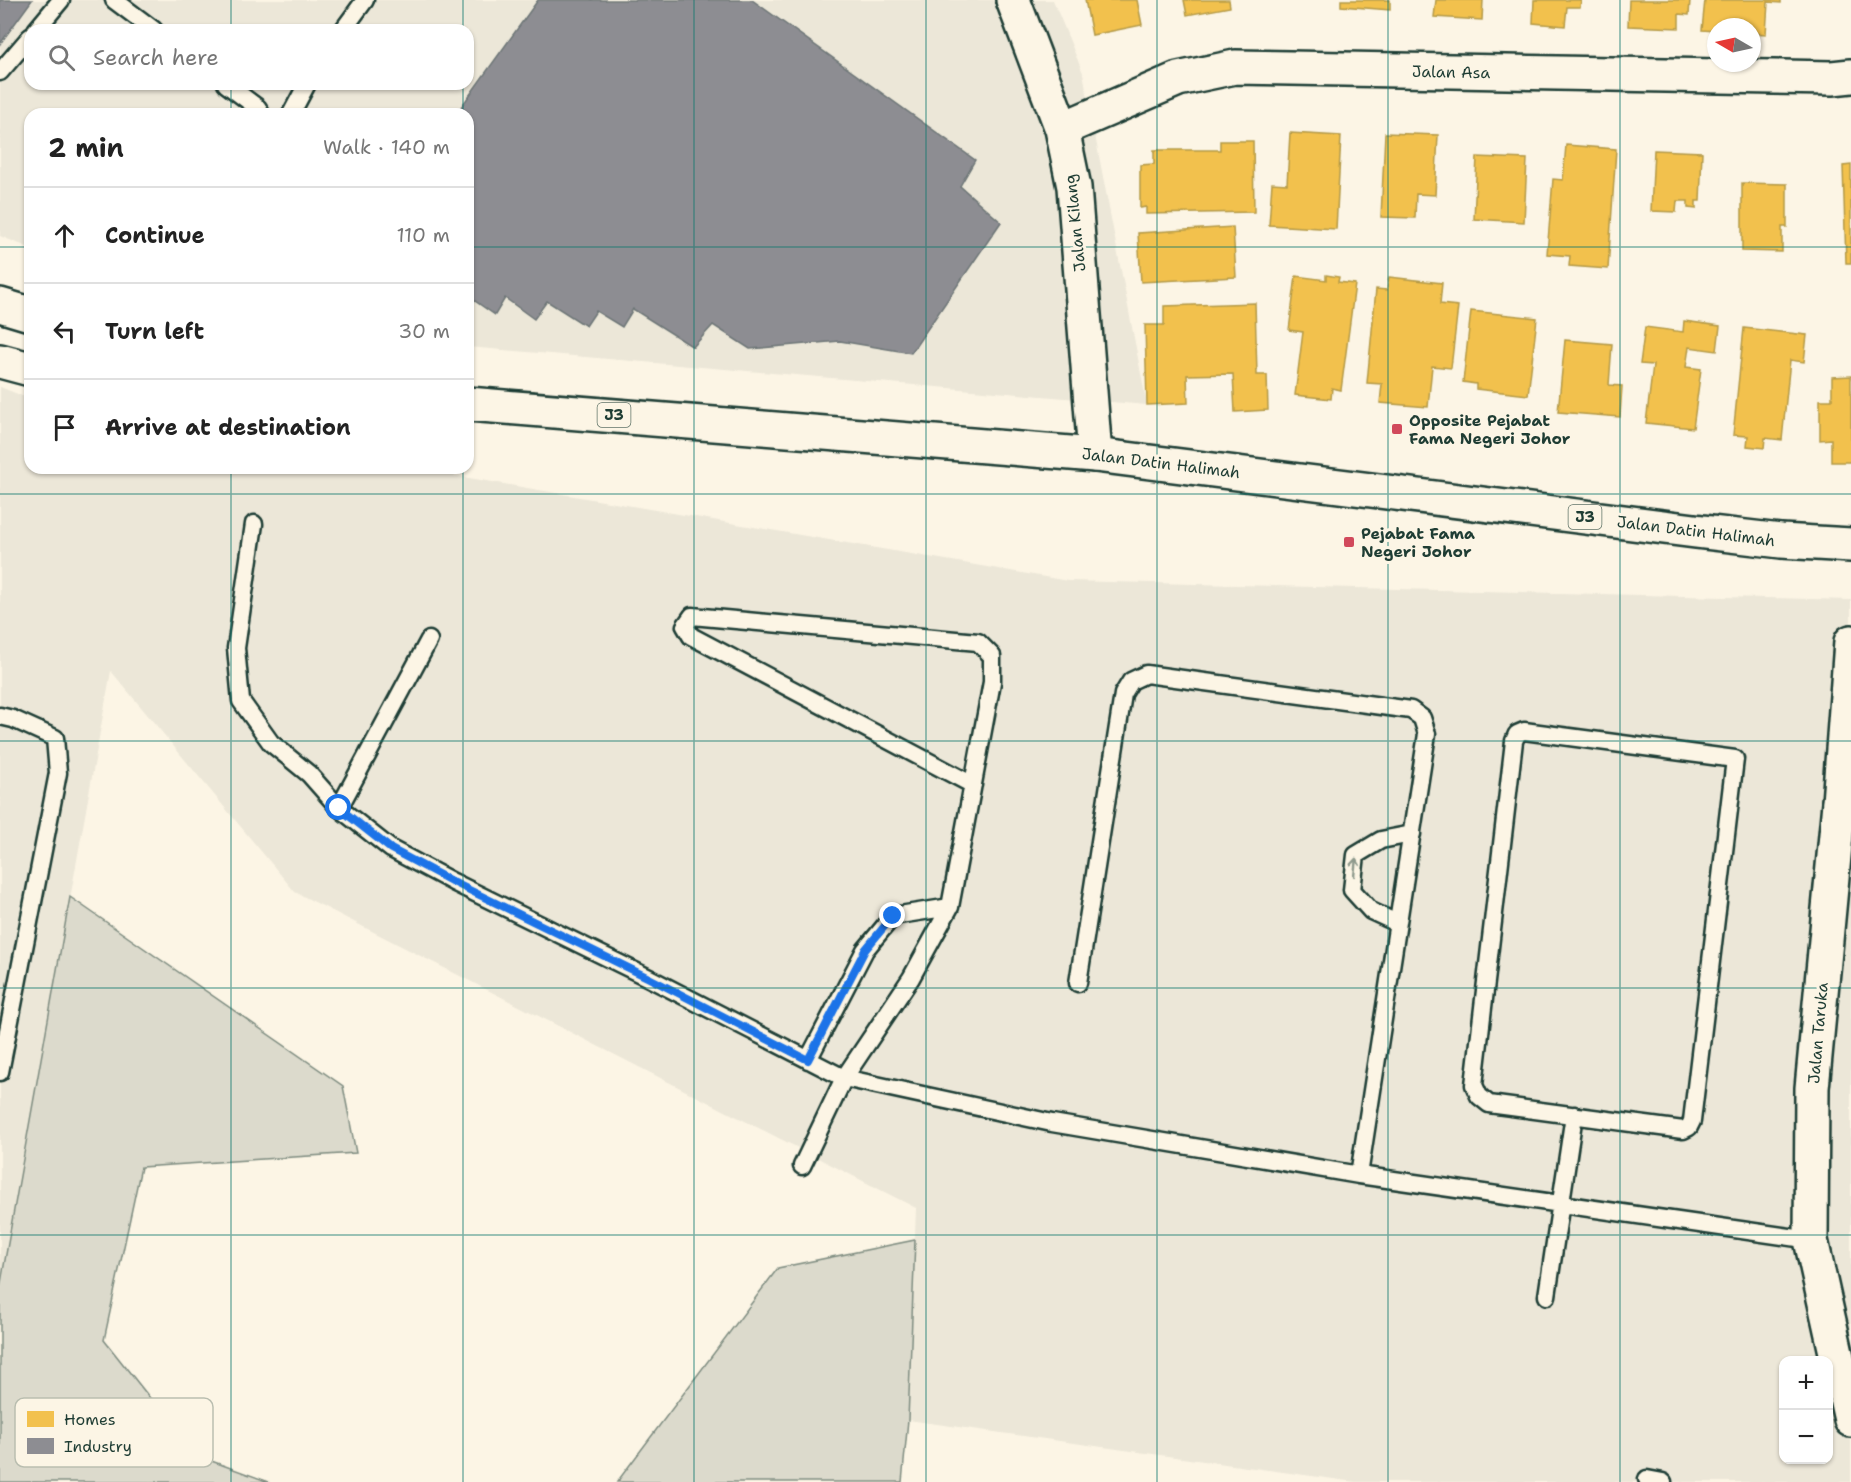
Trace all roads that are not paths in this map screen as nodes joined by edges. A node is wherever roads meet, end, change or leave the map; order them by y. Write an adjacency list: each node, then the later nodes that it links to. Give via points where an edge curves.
1 (62, 0): 5 (lane)
2 (114, 0): 6 (lane)
3 (364, 0): 7 (lane)
4 (1013, 0): 15 (street, Jalan Kilang)
5 (41, 24)
6 (146, 24)
7 (347, 24)
8 (24, 44): 9 (lane)
9 (0, 72)
10 (1851, 76): 15 (street, Jalan Asa, via 1235,67 1178,79)
11 (234, 90): 13 (lane)
12 (304, 90): 14 (lane)
13 (258, 108)
14 (294, 108)
15 (1062, 129): 21 (street, Jalan Kilang, via 1074,187)
16 (0, 305): 17 (street)
17 (24, 312)
18 (0, 361): 19 (street)
19 (24, 367)
20 (474, 404): 21 (street, Jalan Datin Halimah / J3)
21 (1095, 455): 23 (street, Jalan Datin Halimah / J3, via 1684,530)
22 (254, 524): 29 (lane, via 236,648 241,700 271,742 309,774)
23 (1851, 544)
24 (429, 640): 29 (lane)
25 (1851, 642): 28 (street, Jalan Taruka)
26 (0, 716): 35 (lane, via 55,738 58,773)
27 (973, 785): 27 (lane, via 992,682 992,656 978,642 692,616 685,626 691,636); 31 (lane)
28 (1845, 789): 41 (street, Jalan Taruka, via 1812,1088)
29 (339, 808): 34 (lane, via 391,849)
30 (1412, 834): 32 (lane); 32 (lane, one-way to 30, via 1371,911 1352,890 1356,855 1381,840); 33 (lane, via 1427,734 1422,718 1411,710 1146,674 1131,681 1123,694)
31 (951, 907): 34 (lane, via 893,916 865,950); 36 (lane, via 911,978)
32 (1397, 922): 39 (lane)
33 (1078, 984)
34 (808, 1060): 36 (lane)
35 (0, 1071)
36 (844, 1078): 38 (lane); 39 (lane, via 1052,1123)
37 (1574, 1115): 37 (lane, via 1489,1104 1479,1096 1474,1084 1516,734 1524,731 1735,759 1689,1128); 40 (lane)
38 (802, 1166)
39 (1359, 1175): 40 (lane)
40 (1561, 1205): 41 (lane); 42 (lane)
41 (1811, 1240): 43 (street, Jalan Taruka)
42 (1547, 1296)
43 (1851, 1420)

